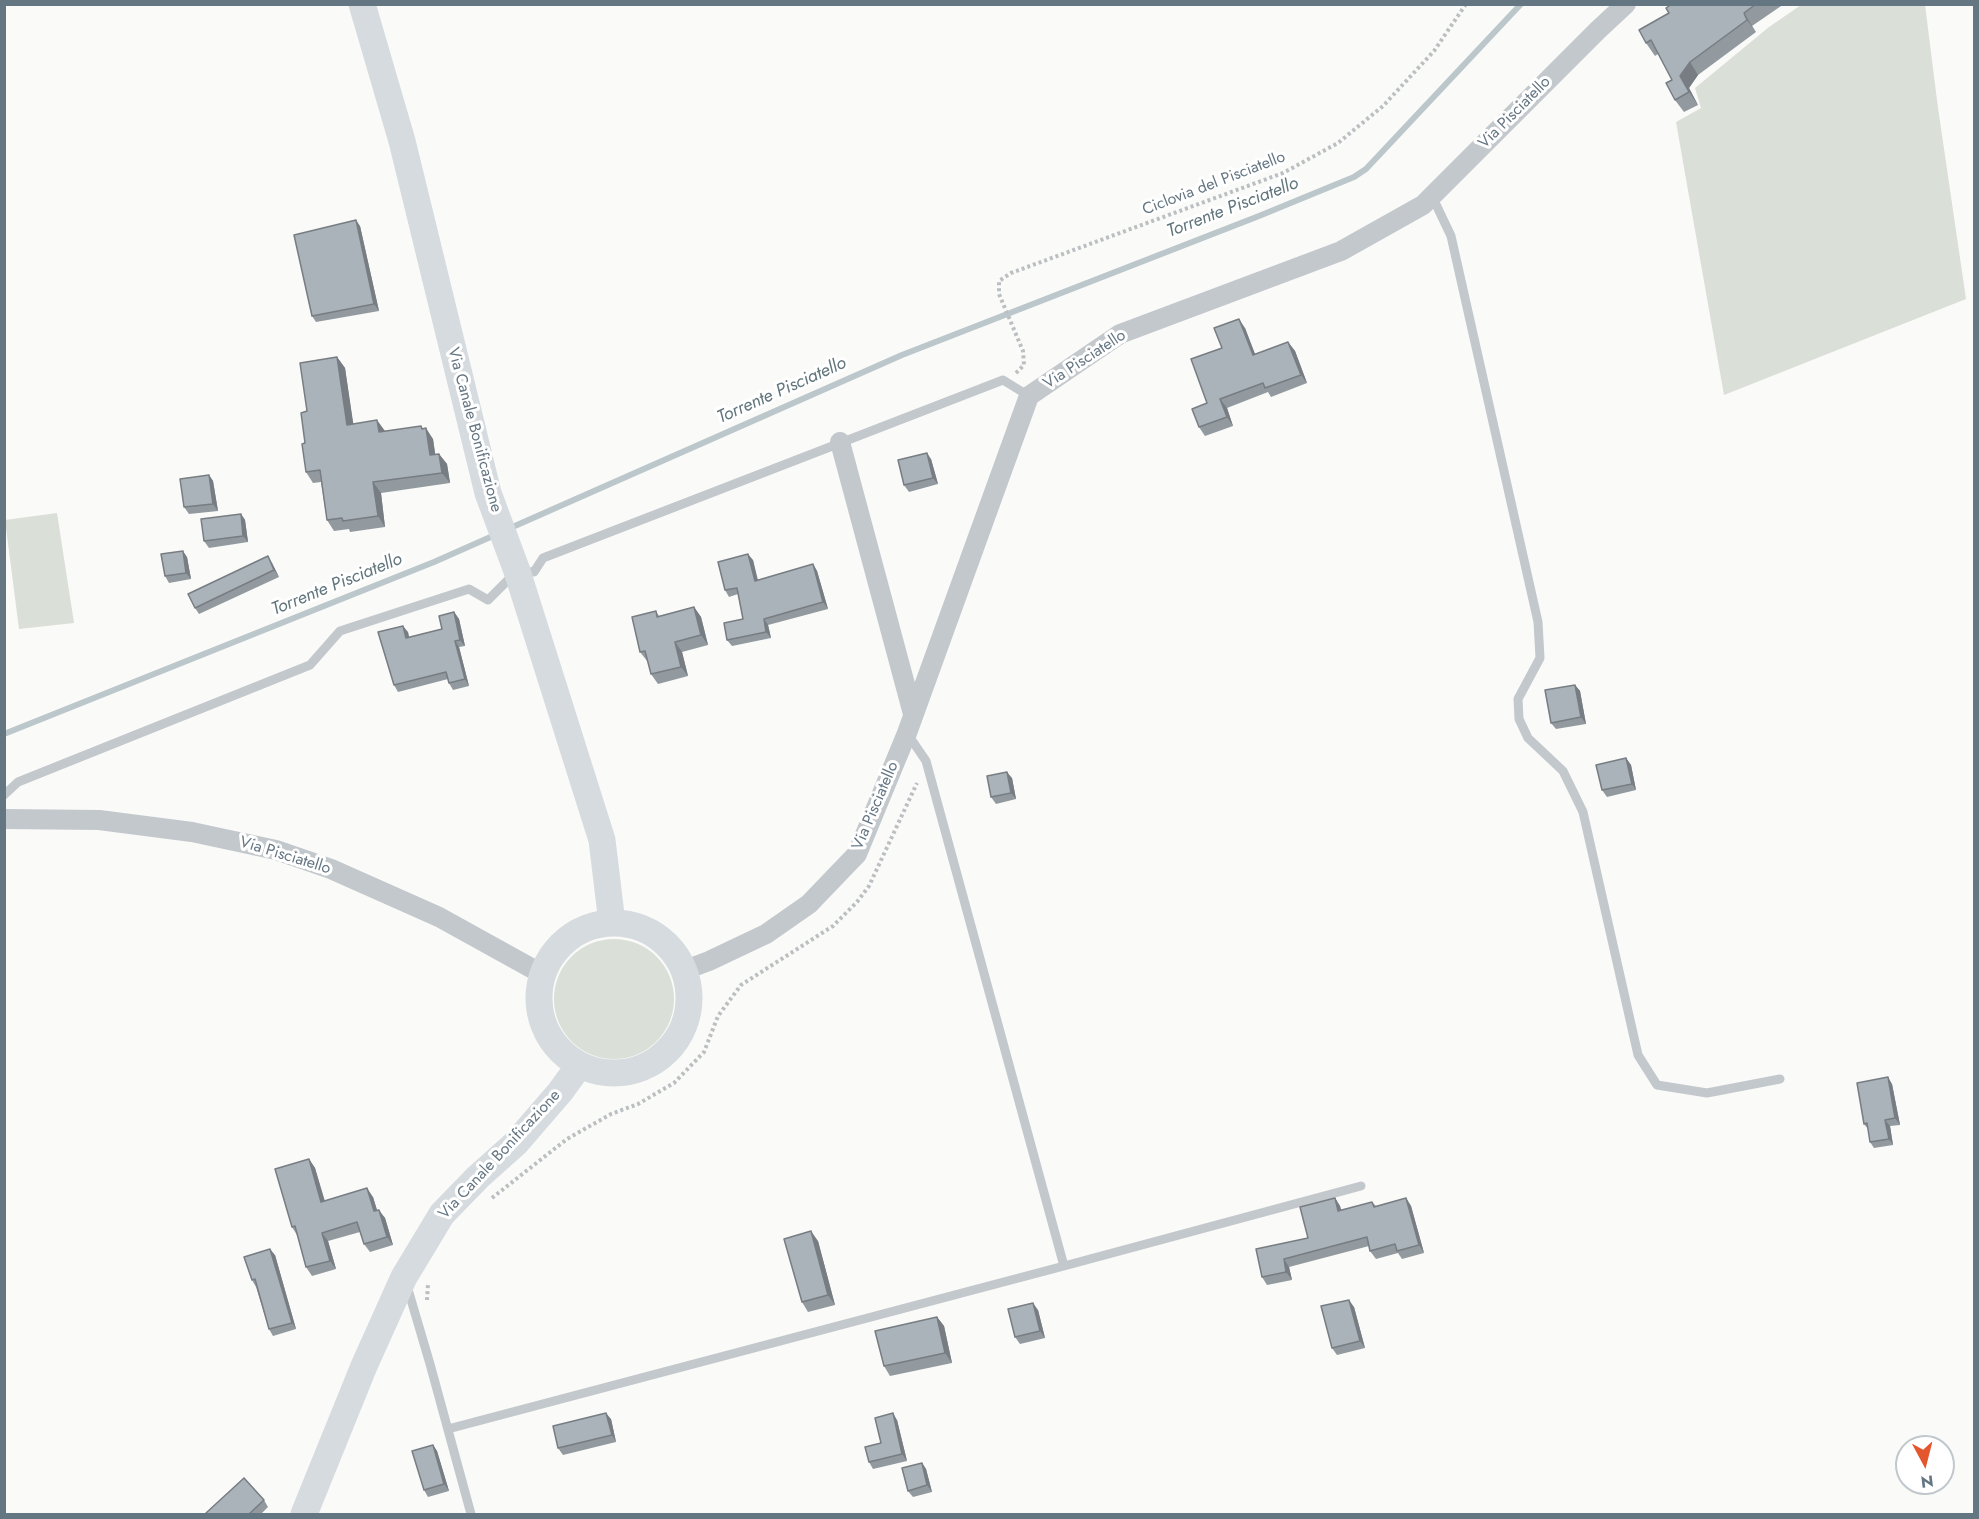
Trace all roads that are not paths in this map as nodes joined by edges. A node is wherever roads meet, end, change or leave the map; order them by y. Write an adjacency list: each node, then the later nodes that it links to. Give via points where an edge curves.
1 (362, 4): 6 (street, Via Canale Bonificazione, via 402,141 488,493)
2 (1626, 4): 3 (street, Via Pisciatello)
3 (1432, 196): 4 (street, Via Pisciatello, via 1423,205 1341,251 1120,334); 15 (lane, via 1451,236 1538,622 1540,658 1518,699 1519,719 1528,738 1563,771 1583,812 1638,1055 1657,1085 1707,1093)
4 (1029, 396): 5 (lane, via 1003,380); 7 (street, Via Pisciatello)
5 (840, 442): 6 (lane, via 543,558 534,572); 7 (street)
6 (515, 564): 9 (lane, via 488,600 469,589 340,631 310,665 18,782); 11 (street, Via Canale Bonificazione, via 602,840)
7 (913, 714): 8 (street, Via Pisciatello)
8 (907, 733): 12 (street, Via Pisciatello, via 857,854 810,904 766,934); 17 (lane, via 926,761)
9 (4, 795)
10 (4, 819): 13 (street, Via Pisciatello, via 99,820 192,832 276,850 331,869 439,918)
11 (612, 923): 12 (street, via 630,925 655,936 676,954); 13 (street, via 589,927 569,938 553,954)
12 (685, 970): 14 (street, via 690,993 688,1016 680,1037 665,1055 624,1074 601,1073)
13 (542, 974): 14 (street, via 538,995 540,1017 548,1036)
14 (579, 1066): 18 (street, Via Canale Bonificazione, via 516,1143 442,1214)
15 (1780, 1079)
16 (1361, 1186): 17 (lane)
17 (1065, 1266): 19 (lane)
18 (417, 1278): 19 (lane); 20 (street, Via Canale Bonificazione, via 364,1366)
19 (448, 1430): 21 (lane)
20 (304, 1515)
21 (471, 1515)

